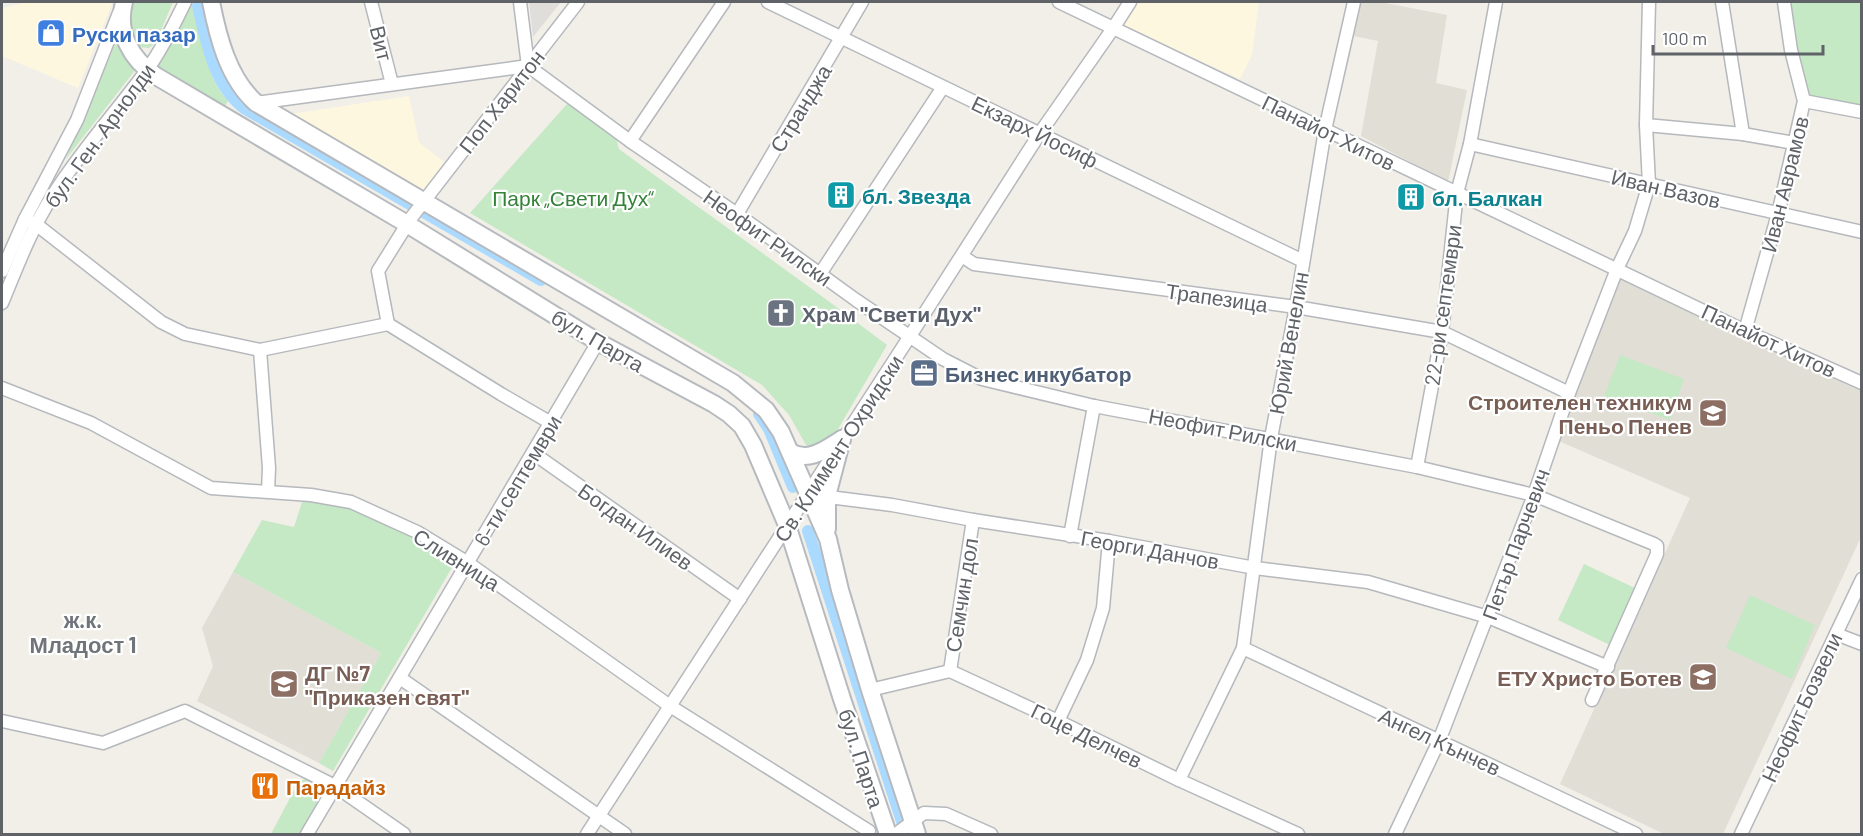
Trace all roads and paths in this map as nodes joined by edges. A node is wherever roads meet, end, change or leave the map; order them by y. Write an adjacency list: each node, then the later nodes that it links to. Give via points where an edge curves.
1 (184, 2): 20 (street, бул. Ген. Арнолди)
2 (211, 2): 24 (main road, бул. Парта, via 234,75)
3 (371, 2): 21 (street, Вит)
4 (520, 2): 19 (street)
5 (578, 2): 19 (street, Поп Харитон)
6 (724, 2): 30 (street)
7 (768, 2): 18 (street, Екзарх Йосиф)
8 (862, 2): 18 (street, Странджа)
9 (1059, 2): 17 (street, Панайот Хитов)
10 (1130, 2): 17 (street, Св. Климент Охридски)
11 (1354, 2): 27 (street, Юрий Венелин)
12 (1496, 2): 32 (street, 22-ри септември)
13 (1649, 2): 26 (street, Петър Парчевич)
14 (1722, 2): 29 (street)
15 (1784, 2): 23 (street, Иван Аврамов)
16 (124, 3): 20 (main road, бул. Парта, via 126,41); 39 (street, бул. Ген. Арнолди)
17 (1114, 27): 27 (street, Панайот Хитов); 28 (street, Св. Климент Охридски)
18 (841, 37): 22 (street, Екзарх Йосиф); 36 (street, Странджа)
19 (528, 66): 21 (street); 30 (street, Неофит Рилски); 35 (street, Поп Харитон)
20 (147, 70): 38 (main road, бул. Парта); 39 (street, бул. Ген. Арнолди)
21 (392, 84): 24 (street)
22 (943, 87): 28 (street, Екзарх Йосиф); 45 (street)
23 (1804, 101): 25 (street); 31 (street, Иван Аврамов)
24 (256, 103): 35 (main road, бул. Парта)
25 (1862, 112)
26 (1646, 125): 29 (street); 33 (street, Петър Парчевич)
27 (1325, 130): 34 (street, Панайот Хитов); 42 (street, Юрий Венелин)
28 (1040, 133): 41 (street, Св. Климент Охридски); 42 (street, Екзарх Йосиф)
29 (1743, 134): 31 (street)
30 (630, 141): 36 (street, Неофит Рилски)
31 (1794, 143): 37 (street, Иван Аврамов)
32 (1470, 144): 33 (street, Иван Вазов); 34 (street, 22-ри септември)
33 (1649, 184): 37 (street, Иван Вазов); 43 (street, Петър Парчевич, via 1635,231)
34 (1457, 193): 43 (street, Панайот Хитов); 50 (street, 22-ри септември)
35 (421, 204): 38 (street, Поп Харитон); 61 (main road, бул. Парта, via 733,383 766,411)
36 (737, 214): 45 (street, Неофит Рилски)
37 (1778, 214): 40 (street, Иван Вазов); 49 (street, Иван Аврамов)
38 (409, 221): 48 (street, Поп Харитон, via 378,271); 52 (main road, бул. Парта)
39 (31, 222): 44 (street, бул. Ген. Арнолди); 46 (street, бул. Ген. Арнолди); 53 (street, via 161,322 185,334)
40 (1862, 232)
41 (962, 256): 47 (street, Трапезица, via 974,264); 51 (street, Св. Климент Охридски)
42 (1303, 261): 47 (street, Юрий Венелин)
43 (1617, 269): 49 (street, Панайот Хитов); 56 (street, Петър Парчевич)
44 (2, 271)
45 (820, 274): 51 (street, Неофит Рилски)
46 (2, 303)
47 (1296, 307): 50 (street, Трапезица); 59 (street, Юрий Венелин)
48 (388, 324): 53 (street); 58 (street)
49 (1745, 330): 54 (street, Панайот Хитов)
50 (1442, 332): 56 (street, Трапезица); 63 (street, 22-ри септември)
51 (910, 336): 57 (street, Неофит Рилски, via 982,379); 60 (street, Св. Климент Охридски)
52 (598, 342): 58 (street, 6-ти септември); 69 (main road, бул. Парта, via 714,404 736,420 753,445)
53 (260, 350): 64 (street)
54 (1862, 383)
55 (2, 388): 64 (street, Сливница, via 91,423 210,488)
56 (1569, 393): 66 (street, Петър Парчевич)
57 (1094, 406): 59 (street, Неофит Рилски); 70 (street)
58 (551, 423): 62 (street, 6-ти септември)
59 (1271, 438): 63 (street, Неофит Рилски); 74 (street, Юрий Венелин)
60 (842, 439): 61 (main road, via 816,454 796,456); 65 (street, Св. Климент Охридски); 67 (main road)
61 (790, 452): 65 (main road, бул. Парта)
62 (533, 453): 73 (street, 6-ти септември); 76 (street, Богдан Илиев)
63 (1417, 466): 66 (street, Неофит Рилски)
64 (268, 491): 73 (street, Сливница, via 351,502 417,532)
65 (808, 494): 67 (street, Георги Данчов); 69 (street, Св. Климент Охридски); 71 (main road, бул. Парта)
66 (1534, 495): 77 (street, Петър Парчевич); 81 (street, Неофит Рилски, via 1657,546 1657,554)
67 (827, 496): 68 (street, Георги Данчов); 71 (main road)
68 (973, 520): 70 (street, Георги Данчов); 82 (street, Семчин дол)
69 (788, 525): 76 (street, Св. Климент Охридски); 92 (main road, бул. Парта)
70 (1071, 536): 72 (street, Георги Данчов)
71 (828, 539): 84 (main road, бул. Парта)
72 (1109, 541): 74 (street, Георги Данчов); 88 (street, via 1103,608 1087,660)
73 (468, 563): 83 (street, 6-ти септември); 86 (street, Сливница)
74 (1255, 568): 77 (street, Георги Данчов, via 1368,582); 80 (street, Юрий Венелин)
75 (1862, 579): 78 (street, Неофит Бозвели)
76 (740, 599): 86 (street, Св. Климент Охридски)
77 (1488, 617): 81 (street, Георги Данчов); 89 (street, Петър Парчевич)
78 (1836, 634): 79 (street); 106 (street, Неофит Бозвели)
79 (1862, 644)
80 (1243, 648): 89 (street, Ангел Кънчев); 90 (street, Юрий Венелин)
81 (1608, 667): 85 (street)
82 (950, 671): 84 (street); 88 (street, Гоце Делчев)
83 (400, 678): 91 (street, 6-ти септември); 93 (street)
84 (870, 690): 94 (main road, бул. Парта)
85 (1592, 700)
86 (670, 706): 93 (street, Св. Климент Охридски); 95 (street, Сливница)
87 (2, 721): 91 (street, via 103,743 185,711)
88 (1058, 721): 90 (street, Гоце Делчев)
89 (1439, 741): 104 (street, Петър Парчевич); 105 (street, Ангел Кънчев)
90 (1179, 780): 103 (street, Гоце Делчев)
91 (335, 786): 96 (street, 6-ти септември); 97 (street)
92 (881, 814): 95 (street); 100 (main road, бул. Парта)
93 (599, 816): 98 (street, Св. Климент Охридски); 99 (street)
94 (912, 827): 101 (street); 102 (street, via 924,813 945,814)
95 (868, 833)
96 (307, 834)
97 (404, 834)
98 (587, 834)
99 (625, 834)
100 (888, 834)
101 (896, 834)
102 (990, 834)
103 (1298, 834)
104 (1395, 834)
105 (1636, 834)
106 (1741, 834)

